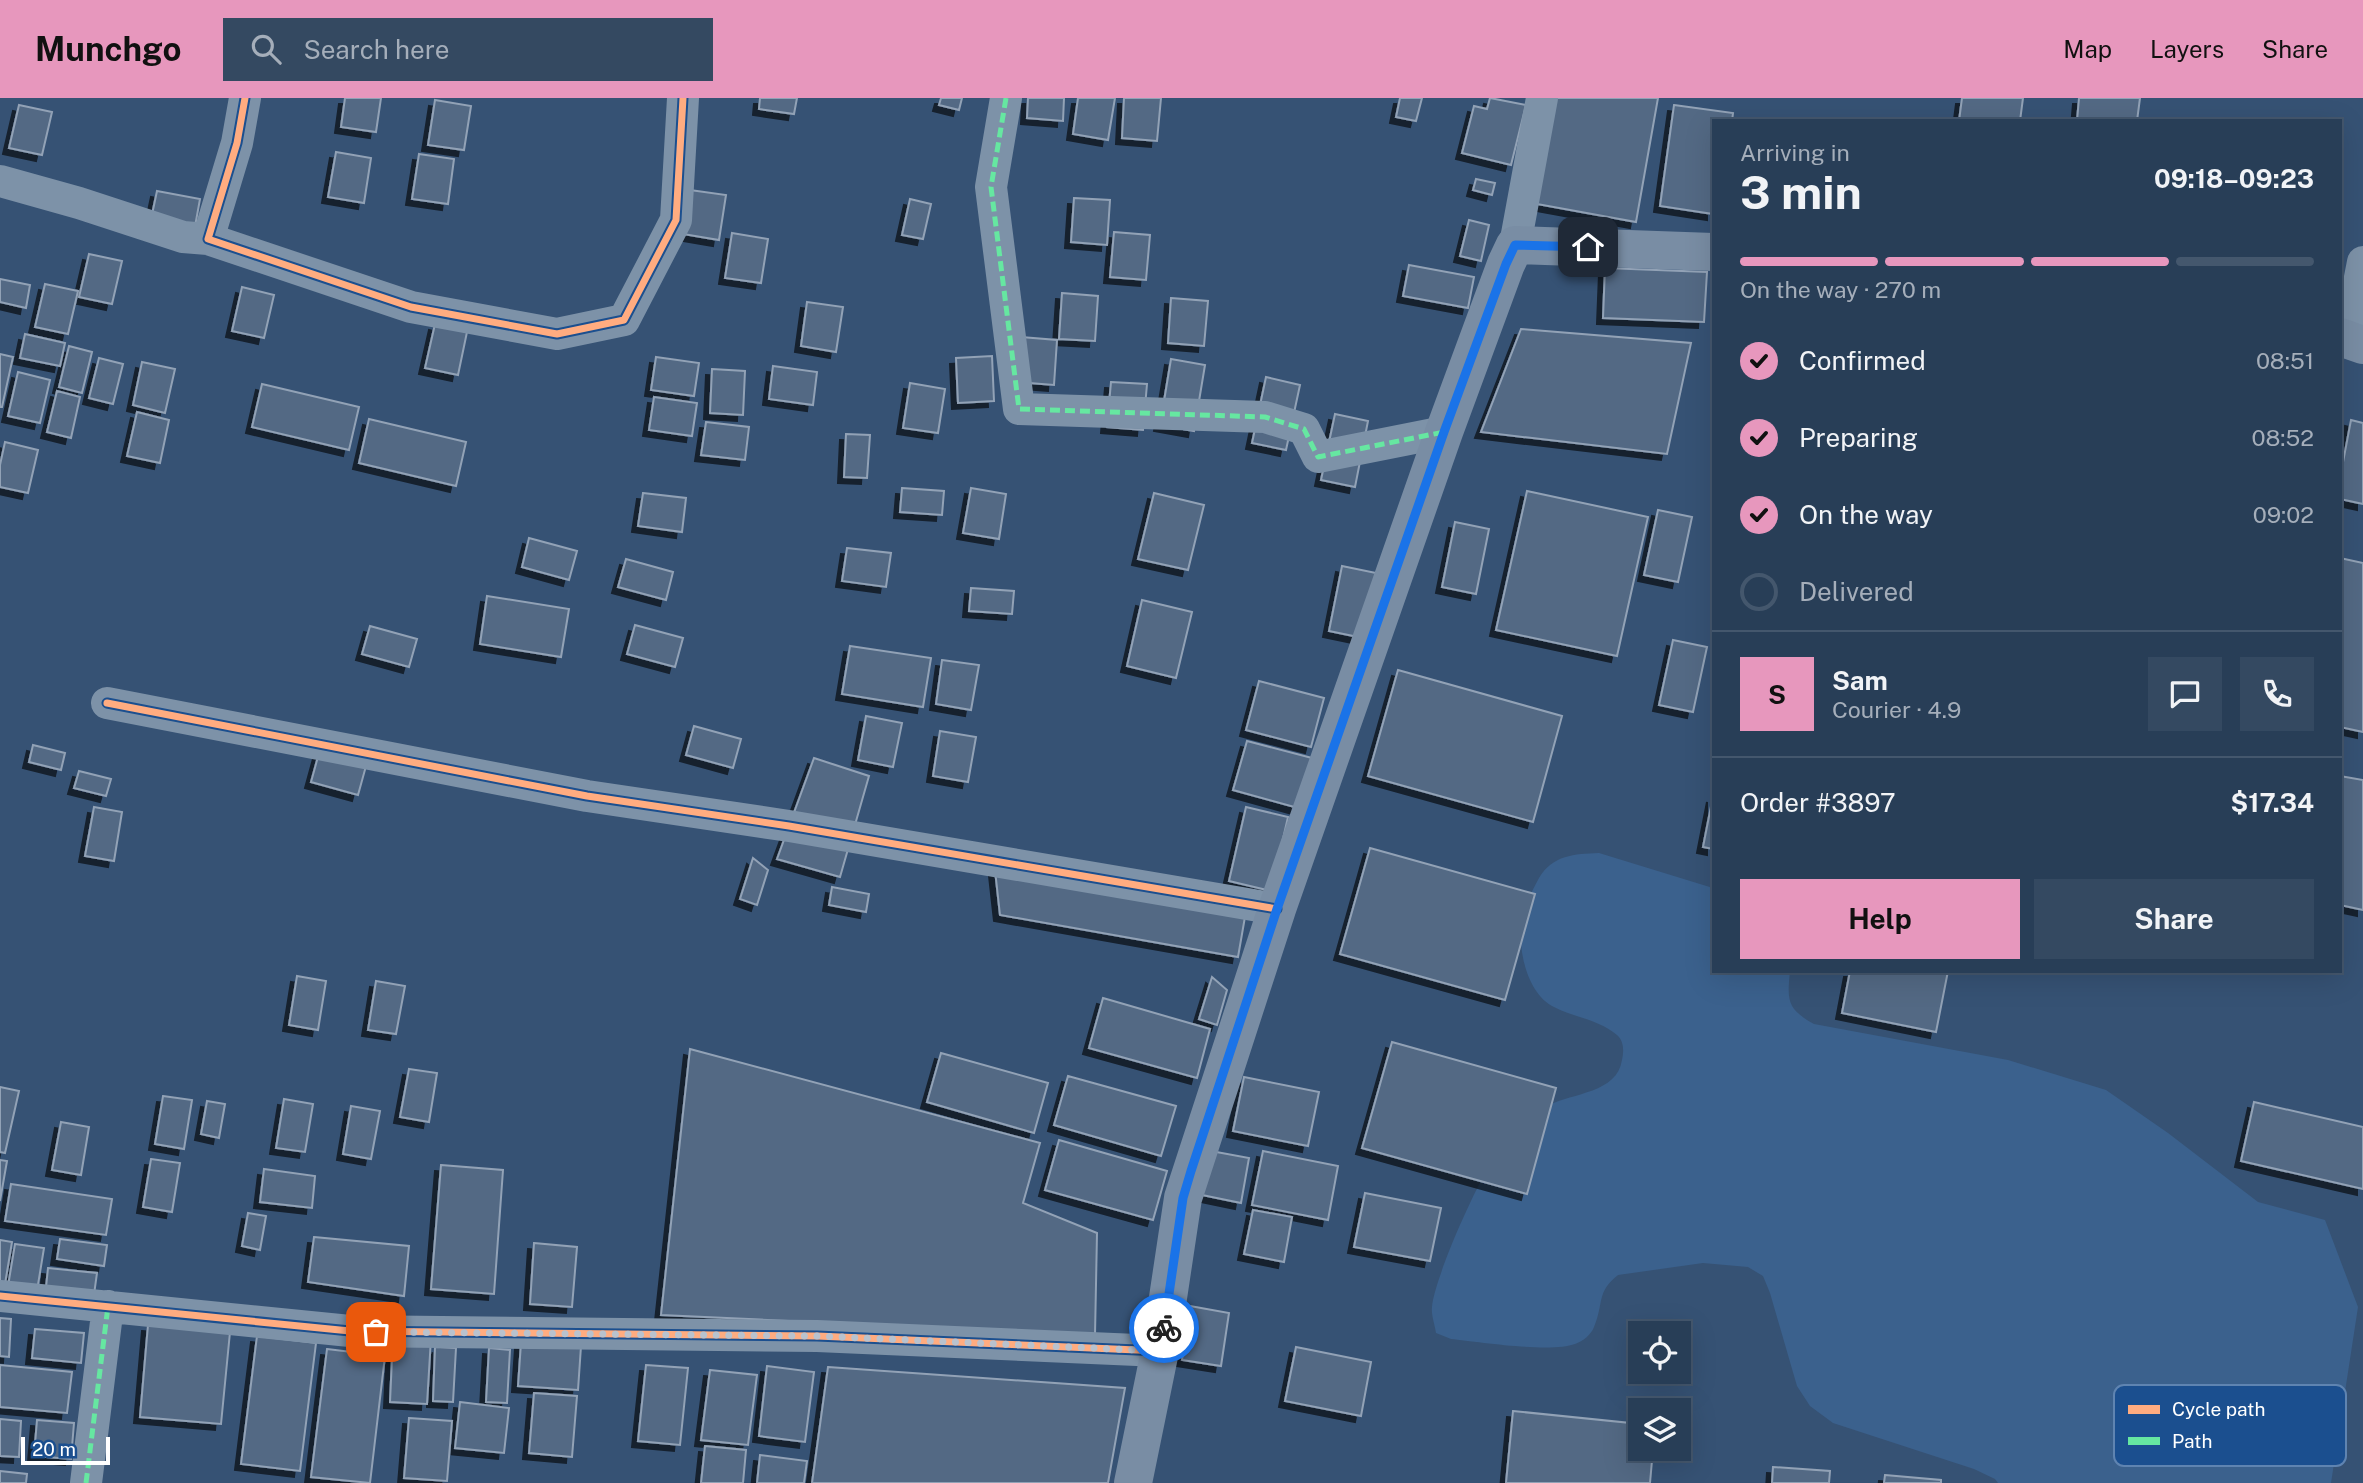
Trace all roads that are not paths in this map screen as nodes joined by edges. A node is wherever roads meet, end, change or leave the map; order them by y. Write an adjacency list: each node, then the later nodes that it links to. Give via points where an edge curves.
1 (245, 98): 6 (street, via 237,143)
2 (683, 98): 6 (street, via 676,220 624,320 556,334 411,307)
3 (1006, 98): 11 (street, via 991,187 1019,409 1265,417 1304,429 1318,457)
4 (1542, 98): 7 (street)
5 (0, 181): 6 (street, via 183,237)
6 (208, 239)
7 (1515, 245): 8 (main road); 11 (main road)
8 (1712, 252)
9 (2363, 262): 10 (street)
10 (2350, 340)
11 (1444, 432): 13 (main road)
12 (107, 703): 13 (street, via 587,796)
13 (1277, 909): 16 (main road, via 1183,1198)
14 (0, 1296): 15 (street)
15 (108, 1306): 16 (street, via 350,1331 817,1336); 17 (street)
16 (1160, 1351): 18 (main road)
17 (86, 1483)
18 (1133, 1483)

